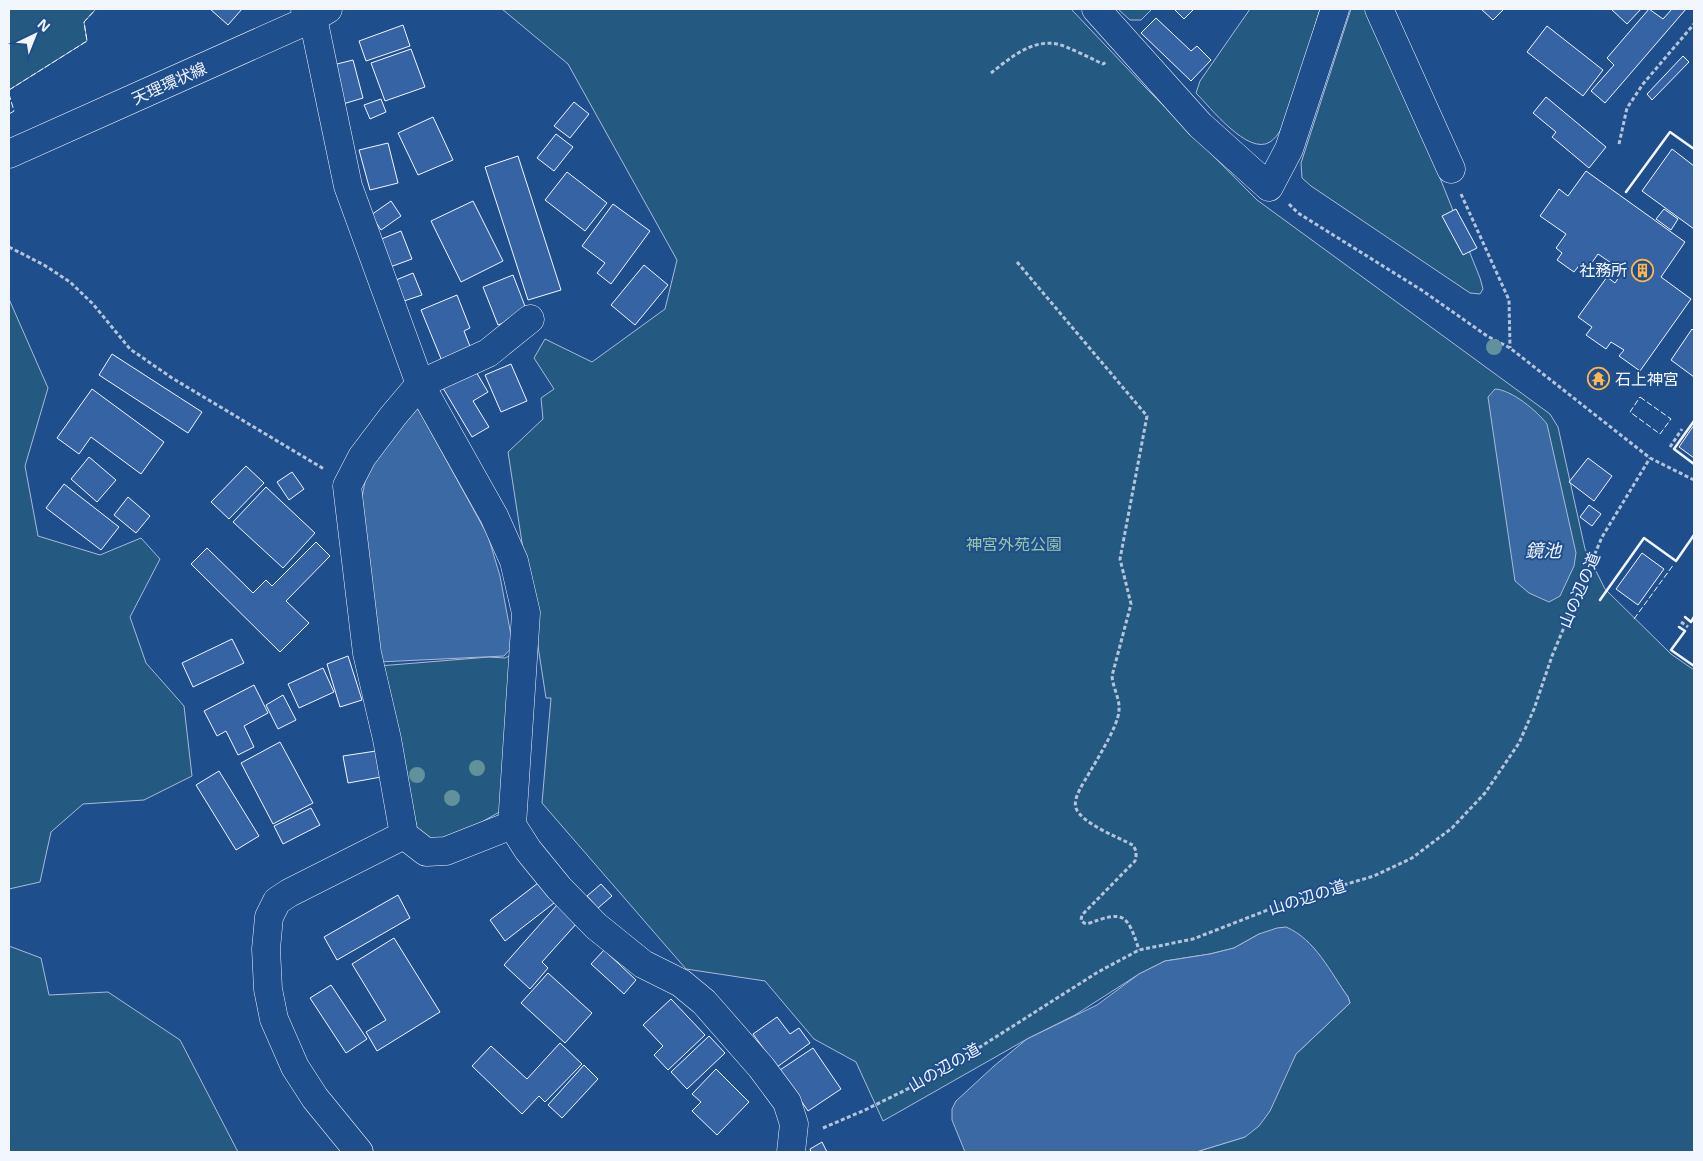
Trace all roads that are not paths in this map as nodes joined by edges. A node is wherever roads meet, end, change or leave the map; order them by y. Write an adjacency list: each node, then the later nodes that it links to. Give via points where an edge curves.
1 (1096, 9): 2 (street, via 1200,125 1270,188 1289,149)
2 (1336, 9)
3 (1380, 9): 6 (street)
4 (316, 12): 5 (street, 天理環状線); 8 (street, via 348,186)
5 (9, 154)
6 (1451, 169)
7 (530, 319): 8 (street, via 488,352)
8 (420, 384): 9 (street, via 494,516 514,561 526,613); 10 (street, via 362,457 347,486 367,653)
9 (512, 825): 10 (street, via 446,851 426,852); 11 (street, via 552,880 596,926 643,964 681,982 709,1008 761,1067 787,1102 794,1124)
10 (404, 835): 12 (street, via 289,892 277,901 269,917 266,949 268,989 274,1019 295,1067)
11 (792, 1147)
12 (360, 1152)

